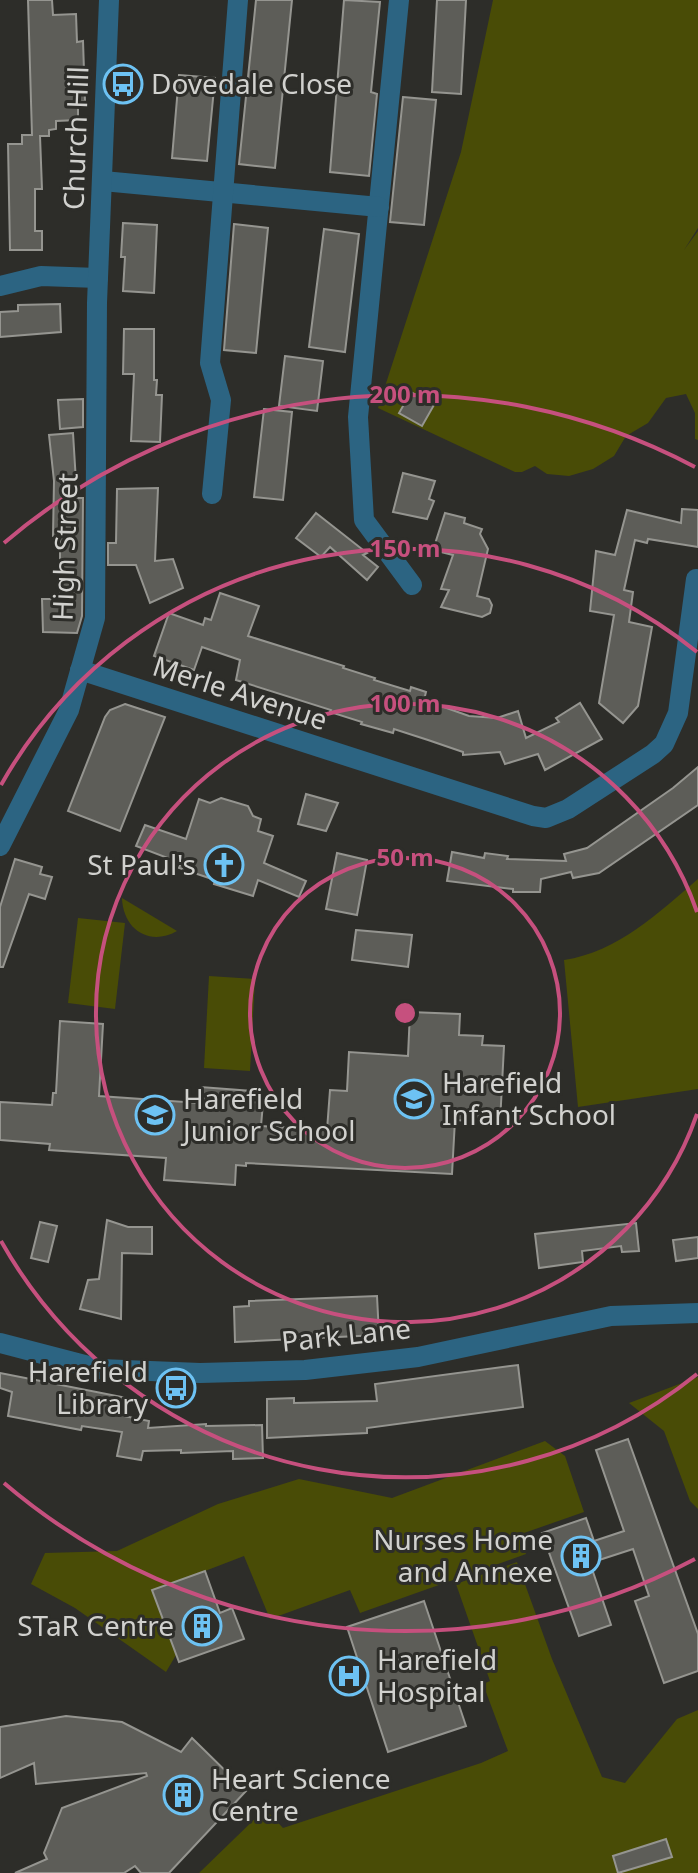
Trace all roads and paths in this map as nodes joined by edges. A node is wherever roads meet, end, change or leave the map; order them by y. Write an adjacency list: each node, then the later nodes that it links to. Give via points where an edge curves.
1 (109, 0): 4 (street, Church Hill)
2 (238, 0): 5 (street)
3 (399, 0): 6 (street)
4 (103, 181): 5 (street); 7 (street, Church Hill)
5 (223, 190): 6 (street); 9 (street, via 210,363 221,400)
6 (379, 207): 11 (street, via 358,417 364,520)
7 (98, 278): 8 (street, via 41,276); 12 (street, High Street, via 95,618)
8 (0, 286)
9 (212, 494)
10 (696, 579): 12 (street, Merle Avenue, via 678,713 664,744 568,809 546,818)
11 (412, 585)
12 (80, 670): 13 (street, High Street, via 69,710)
13 (0, 846)
14 (698, 1313): 15 (street, Park Lane, via 611,1316 418,1357 305,1370 100,1369)
15 (0, 1343)

